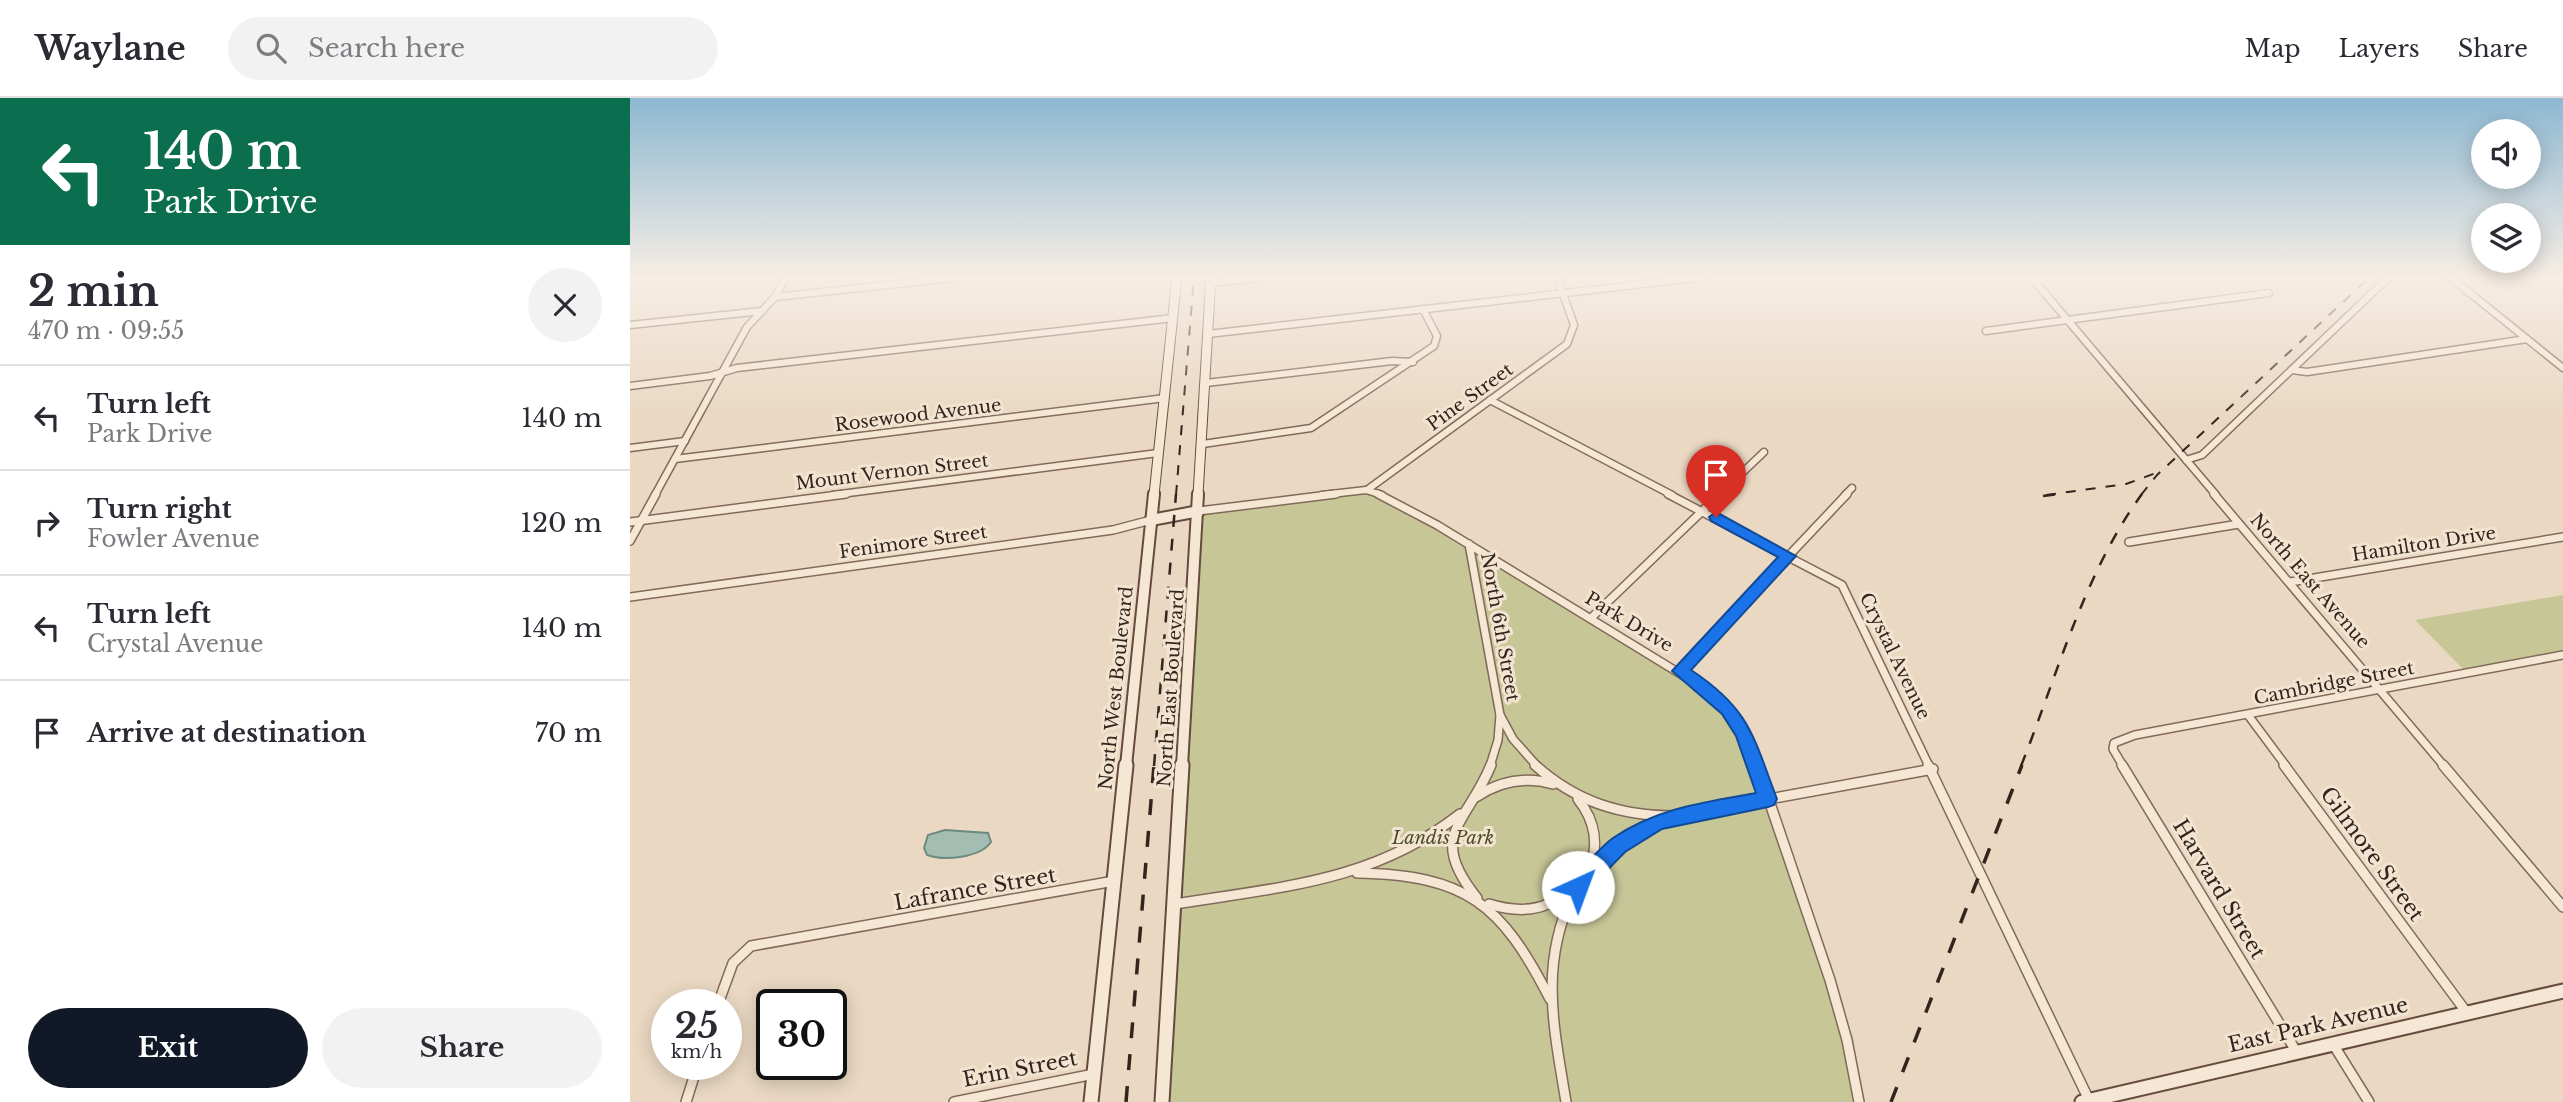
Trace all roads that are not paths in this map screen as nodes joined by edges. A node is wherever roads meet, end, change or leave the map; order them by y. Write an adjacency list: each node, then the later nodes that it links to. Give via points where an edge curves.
1 (750, 324): 18 (street)
2 (1121, 324): 18 (street)
3 (1172, 324): 21 (main road, North West Boulevard)
4 (1209, 324): 13 (main road, North East Boulevard)
5 (1295, 324): 13 (street)
6 (1430, 324): 15 (street, via 1437,340)
7 (1574, 324): 22 (street, Pine Street, via 1569,340)
8 (2039, 324): 12 (street)
9 (2070, 324): 29 (street, North East Avenue)
10 (2340, 324): 17 (street)
11 (2508, 324): 14 (street)
12 (1986, 331)
13 (1208, 334): 19 (main road, North East Boulevard)
14 (2527, 339): 16 (street); 17 (street, via 2306,372)
15 (1413, 362): 19 (street); 24 (street, via 1311,428)
16 (2563, 368)
17 (2292, 370): 29 (street, via 2202,455)
18 (722, 373): 20 (street); 23 (street)
19 (1206, 383): 24 (main road, North East Boulevard)
20 (630, 386)
21 (1164, 398): 27 (main road, North West Boulevard); 28 (street, Rosewood Avenue)
22 (1490, 400): 31 (street, Pine Street); 32 (street, Crystal Avenue)
23 (685, 441): 25 (street); 28 (street)
24 (1203, 444): 33 (main road, North East Boulevard)
25 (630, 448)
26 (1764, 452): 32 (street)
27 (1158, 453): 34 (street, Mount Vernon Street); 35 (main road, North West Boulevard)
28 (675, 459): 34 (street)
29 (2186, 460): 37 (street, North East Avenue)
30 (1852, 488): 42 (street)
31 (1366, 490): 33 (street, Park Drive); 41 (street, Park Drive, via 1398,502)
32 (1703, 510): 42 (street, Crystal Avenue); 45 (street)
33 (1199, 511): 35 (main road, Fenimore Street); 61 (main road, North East Boulevard)
34 (642, 520): 36 (street, Mount Vernon Street); 39 (street)
35 (1151, 520): 44 (street, Fenimore Street, via 1120,529); 58 (main road, North West Boulevard)
36 (630, 522)
37 (2239, 524): 40 (street); 43 (street, North East Avenue)
38 (2563, 537): 43 (street, Hamilton Drive)
39 (630, 541)
40 (2129, 541)
41 (1469, 544): 45 (street, Park Drive); 49 (street, North 6th Street)
42 (1788, 556): 47 (street); 52 (street, Crystal Avenue, via 1847,592)
43 (2290, 582): 48 (street, North East Avenue)
44 (630, 597)
45 (1591, 618): 47 (street, Park Drive)
46 (2563, 656): 48 (street, Cambridge Street)
47 (1680, 671): 54 (street, Park Drive, via 1728,709 1744,733)
48 (2383, 691): 50 (street, Cambridge Street); 62 (street, North East Avenue)
49 (1500, 715): 53 (street, North 6th Street, via 1529,760); 55 (street, North 6th Street, via 1491,766)
50 (2248, 715): 51 (street, Cambridge Street, via 2135,735); 66 (street, Gilmore Street)
51 (2112, 746): 68 (street, Harvard Street)
52 (1933, 769): 54 (street); 71 (street, Crystal Avenue)
53 (1571, 793): 55 (street, via 1545,781 1515,780 1486,790); 56 (street, via 1618,811); 59 (street, North 6th Street, via 1590,815 1597,840 1592,864)
54 (1768, 799): 56 (street); 77 (street, Park Drive, via 1844,1020)
55 (1464, 809): 57 (street, via 1414,847); 60 (street, North 6th Street, via 1453,835 1451,855 1459,878)
56 (1676, 816): 59 (street, via 1628,838)
57 (1344, 874): 60 (street, via 1416,876); 61 (street)
58 (1114, 881): 63 (street, Lafrance Street, via 746,947 734,961); 69 (main road, North West Boulevard)
59 (1577, 887): 60 (street, via 1555,903 1532,910 1504,909); 65 (street, North 6th Street, via 1556,936)
60 (1479, 899): 65 (street, North 6th Street, via 1509,927)
61 (1175, 904): 75 (main road, North East Boulevard)
62 (2563, 907)
63 (724, 989)
64 (2563, 991): 66 (main road, East Park Avenue)
65 (1550, 999): 76 (street, North 6th Street)
66 (2467, 1013): 67 (main road, East Park Avenue)
67 (2332, 1044): 68 (main road, East Park Avenue); 78 (street)
68 (2296, 1051): 71 (main road, East Park Avenue)
69 (1094, 1074): 73 (street, Erin Street); 74 (main road, North West Boulevard)
70 (693, 1080): 72 (street)
71 (2086, 1101)
72 (686, 1102)
73 (954, 1102)
74 (1091, 1102)
75 (1162, 1102)
76 (1566, 1102)
77 (1859, 1102)
78 (2369, 1102)

